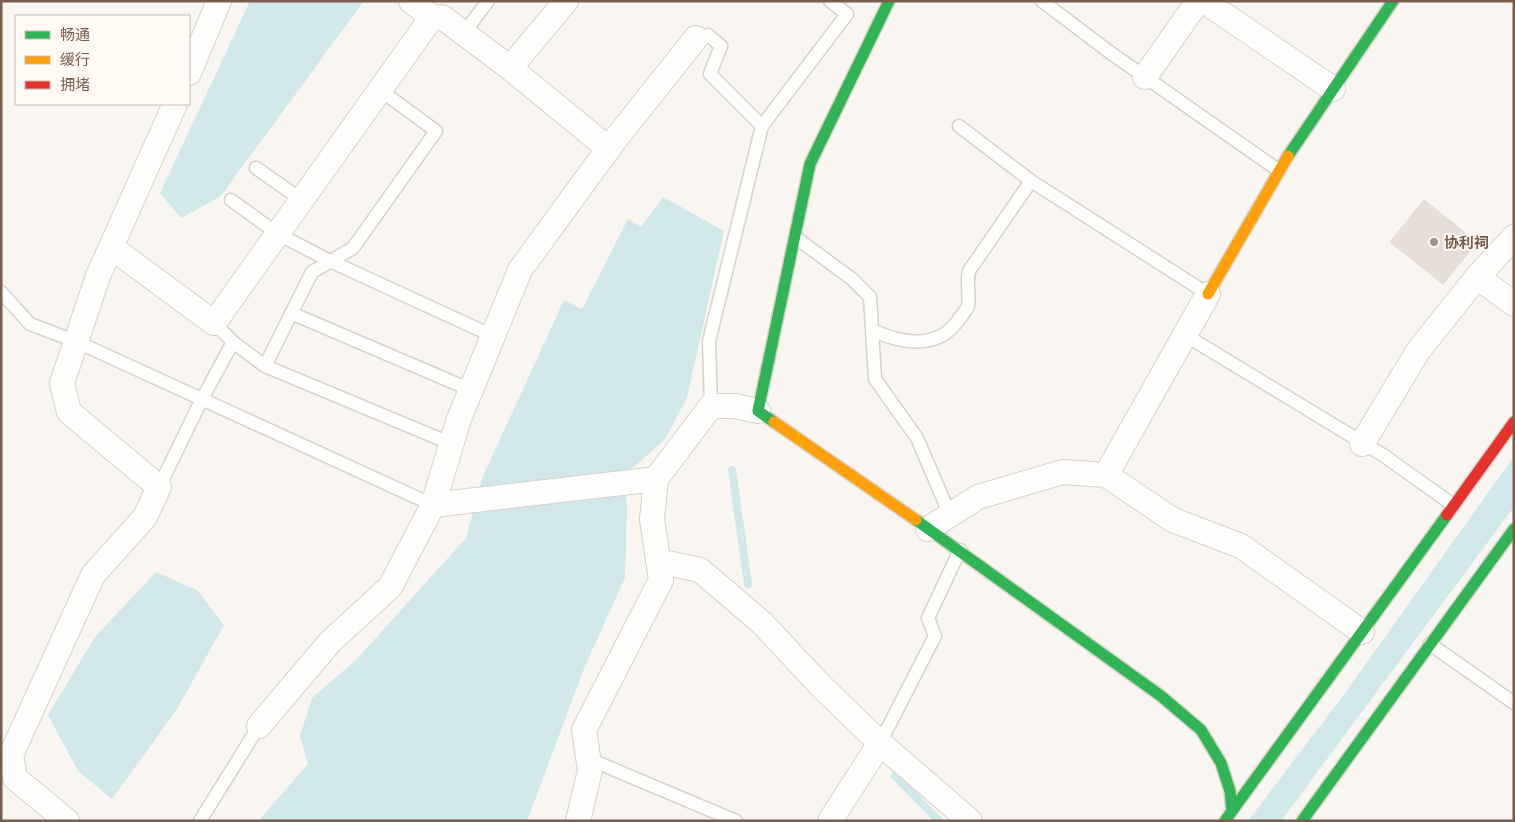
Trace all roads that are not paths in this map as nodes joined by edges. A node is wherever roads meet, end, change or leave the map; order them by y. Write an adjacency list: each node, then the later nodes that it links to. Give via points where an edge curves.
1 (219, 1): 15 (street)
2 (488, 1): 12 (lane)
3 (566, 1): 14 (street)
4 (830, 1): 20 (lane, via 847,14)
5 (888, 1): 29 (street, via 810,164)
6 (1042, 1): 16 (lane)
7 (1198, 1): 16 (street)
8 (1204, 1): 17 (street)
9 (1393, 1): 17 (street)
10 (413, 2): 11 (street)
11 (432, 17): 12 (street, via 442,17); 18 (street)
12 (464, 32): 14 (street)
13 (696, 38): 20 (lane, via 708,35 721,46 710,74); 22 (street)
14 (510, 68): 22 (street)
15 (190, 71)
16 (1146, 77): 24 (lane)
17 (1333, 89): 24 (street)
18 (380, 90): 27 (street); 32 (lane, via 436,130 353,248)
19 (175, 105): 31 (street)
20 (762, 126): 47 (lane, via 709,342)
21 (959, 126): 25 (lane)
22 (609, 149): 41 (street, via 520,270)
23 (256, 168): 27 (lane)
24 (1278, 170): 35 (street)
25 (1031, 181): 35 (lane); 39 (lane, via 969,271 966,283 968,306 952,331 929,342 893,339)
26 (231, 200): 28 (lane)
27 (302, 200): 28 (street)
28 (278, 234): 32 (lane); 38 (street)
29 (795, 237): 39 (lane, via 852,279 870,297); 48 (street)
30 (1514, 237): 33 (street)
31 (111, 247): 38 (street); 42 (street)
32 (330, 261): 37 (lane, via 312,272); 41 (lane)
33 (1477, 278): 36 (street); 51 (street, via 1418,352)
34 (1, 292): 42 (lane, via 30,324)
35 (1208, 294): 40 (street)
36 (1514, 304)
37 (291, 313): 44 (lane); 45 (lane)
38 (214, 322): 43 (lane)
39 (872, 330): 57 (lane, via 875,379 917,438)
40 (1185, 335): 51 (lane); 52 (street)
41 (493, 336): 45 (street)
42 (75, 342): 46 (lane); 54 (street, via 62,383 69,412)
43 (233, 342): 44 (lane); 46 (lane)
44 (265, 366): 50 (lane)
45 (471, 390): 50 (street)
46 (202, 399): 54 (lane); 55 (lane)
47 (711, 406): 48 (street, via 735,406); 53 (street)
48 (758, 411): 59 (street)
49 (1514, 422): 56 (street)
50 (452, 444): 55 (street)
51 (1362, 444): 56 (lane, via 1383,455)
52 (1106, 475): 57 (street, via 1063,472 978,498); 62 (street, via 1173,520 1240,546)
53 (656, 479): 55 (street); 61 (street, via 652,519)
54 (159, 487): 68 (street, via 145,517 93,575 11,755)
55 (434, 505): 65 (street, via 390,587 330,642)
56 (1453, 506): 62 (street)
57 (950, 515): 59 (street)
58 (1514, 528): 63 (street)
59 (928, 529): 60 (street)
60 (960, 550): 66 (lane, via 928,618 935,636); 69 (street, via 1161,696 1201,730 1221,764 1230,791)
61 (658, 562): 66 (street, via 700,570 762,623); 67 (street, via 661,580 584,730)
62 (1362, 632): 69 (street)
63 (1430, 644): 64 (lane); 76 (street)
64 (1514, 703)
65 (259, 726): 72 (lane)
66 (880, 743): 74 (street); 75 (street)
67 (589, 759): 70 (street, via 590,770); 73 (lane)
68 (8, 774): 71 (street)
69 (1228, 816)
70 (580, 820)
71 (67, 821)
72 (200, 821)
73 (736, 821)
74 (830, 821)
75 (970, 821)
76 (1302, 821)

